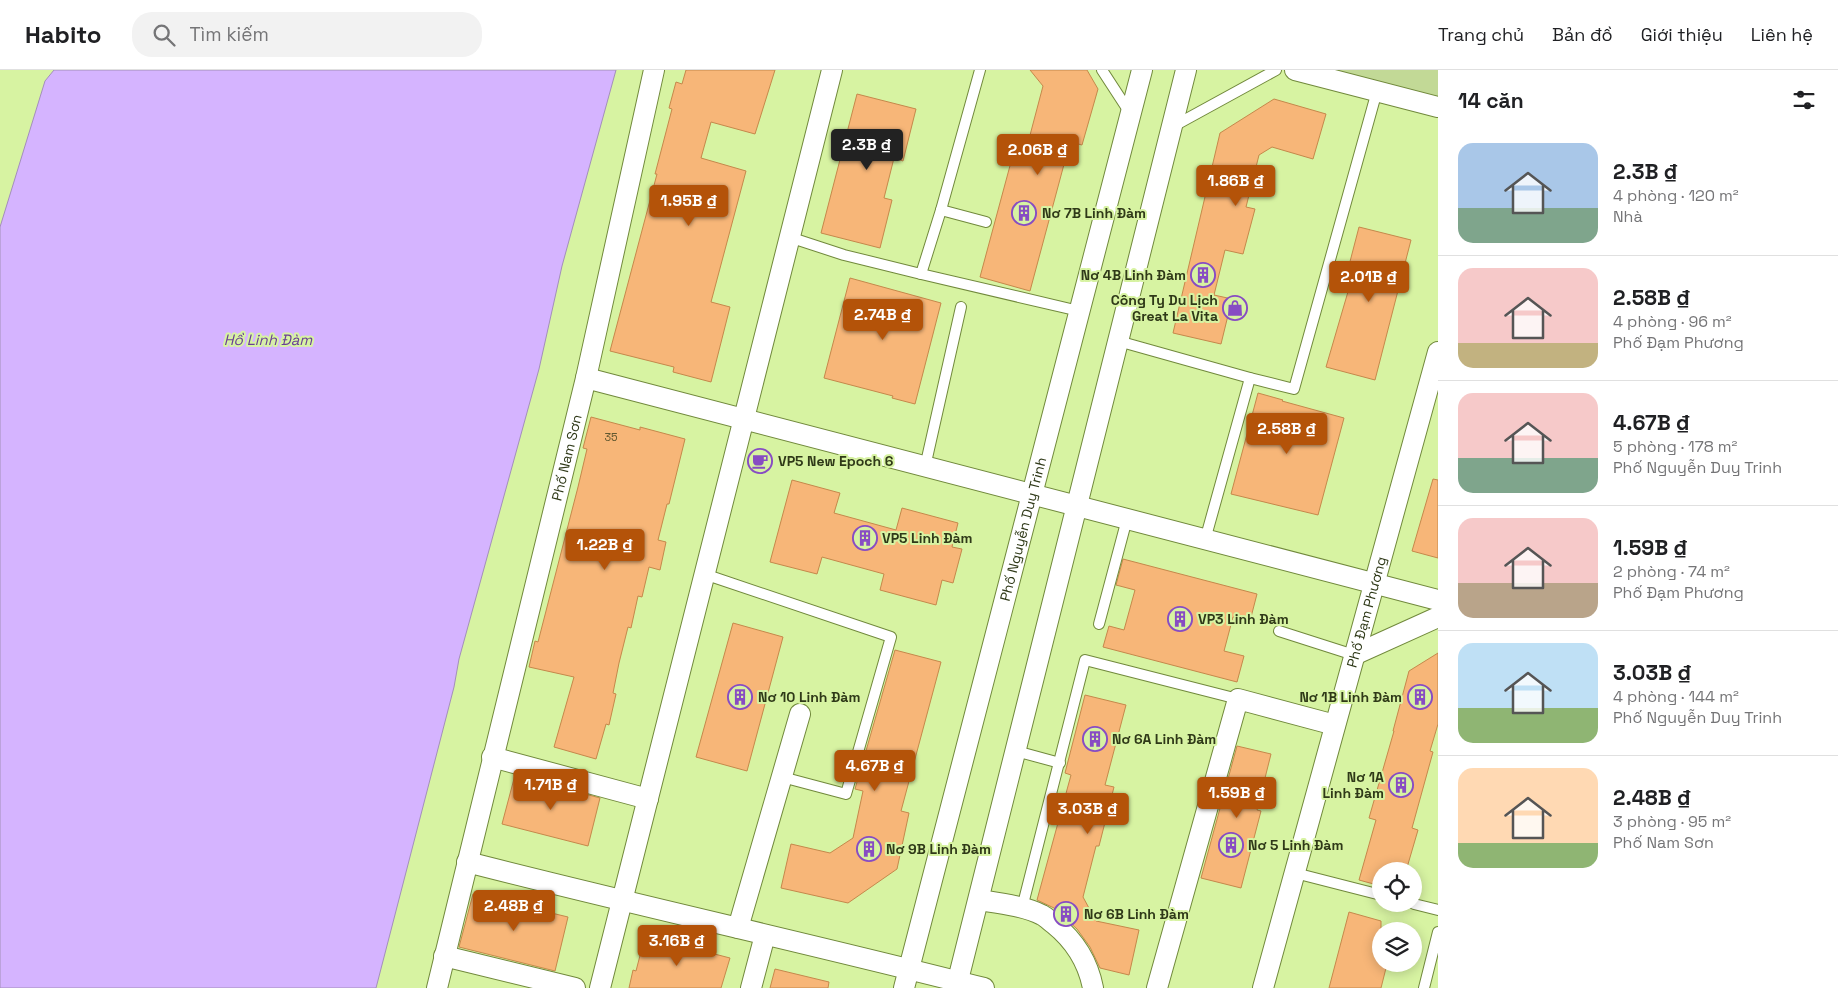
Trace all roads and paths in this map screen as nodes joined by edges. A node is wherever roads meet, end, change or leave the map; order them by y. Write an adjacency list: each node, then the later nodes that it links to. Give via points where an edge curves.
1 (654, 70): 21 (street, Phố Nam Sơn)
2 (832, 70): 15 (street)
3 (980, 70): 13 (lane)
4 (1102, 70): 11 (lane)
5 (1142, 70): 11 (street, Phố Nguyễn Duy Trinh)
6 (1186, 70): 12 (street)
7 (1276, 70): 12 (lane)
8 (1295, 70): 9 (street)
9 (1377, 91): 10 (street); 22 (lane, via 1294,389)
10 (1438, 107)
11 (1130, 114): 18 (street, Phố Nguyễn Duy Trinh)
12 (1172, 128): 19 (street)
13 (941, 210): 14 (lane); 16 (lane)
14 (986, 222)
15 (790, 237): 16 (lane, via 844,255); 23 (street)
16 (921, 274): 18 (lane)
17 (961, 308): 24 (lane)
18 (1079, 311): 25 (street, Phố Nguyễn Duy Trinh)
19 (1118, 341): 22 (lane); 26 (street)
20 (1438, 352): 30 (street, Phố Đạm Phương)
21 (586, 378): 23 (street); 40 (street, Phố Nam Sơn)
22 (1250, 378): 28 (lane)
23 (744, 419): 24 (street); 29 (street)
24 (925, 467): 25 (street)
25 (1032, 494): 26 (street); 56 (street, Phố Nguyễn Duy Trinh)
26 (1077, 506): 27 (street); 39 (street)
27 (1127, 519): 28 (street); 33 (lane)
28 (1205, 540): 30 (street)
29 (704, 574): 42 (lane, via 891,637 846,794); 43 (street)
30 (1374, 584): 31 (street); 35 (street, Phố Đạm Phương)
31 (1438, 600)
32 (1438, 616): 35 (street)
33 (1099, 624)
34 (1279, 631): 35 (lane)
35 (1354, 655): 38 (street, Phố Đạm Phương)
36 (1238, 699): 38 (street); 41 (lane, via 1085,660); 64 (street)
37 (800, 714): 42 (street)
38 (1335, 724): 45 (street, Phố Đạm Phương)
39 (1016, 752): 41 (lane); 47 (street)
40 (492, 758): 43 (street); 44 (street, Phố Nam Sơn)
41 (1060, 763): 50 (lane)
42 (782, 776): 52 (street)
43 (648, 799): 48 (street)
44 (467, 862): 48 (street); 55 (street, Phố Nam Sơn)
45 (1294, 873): 46 (lane); 65 (street, Phố Đạm Phương)
46 (1372, 893)
47 (978, 900): 50 (street); 57 (street)
48 (622, 902): 52 (street); 60 (street)
49 (1422, 906): 51 (lane)
50 (1022, 908): 63 (street, via 1042,914 1075,944 1085,961)
51 (1438, 910)
52 (738, 928): 54 (street)
53 (1438, 932): 66 (lane)
54 (764, 935): 56 (street); 61 (street)
55 (444, 956): 58 (street, Phố Nam Sơn); 59 (street)
56 (907, 979): 57 (street)
57 (957, 985): 62 (street)
58 (437, 988)
59 (575, 988)
60 (600, 988)
61 (751, 988)
62 (984, 988)
63 (1093, 988)
64 (1157, 988)
65 (1262, 988)
66 (1424, 988)

